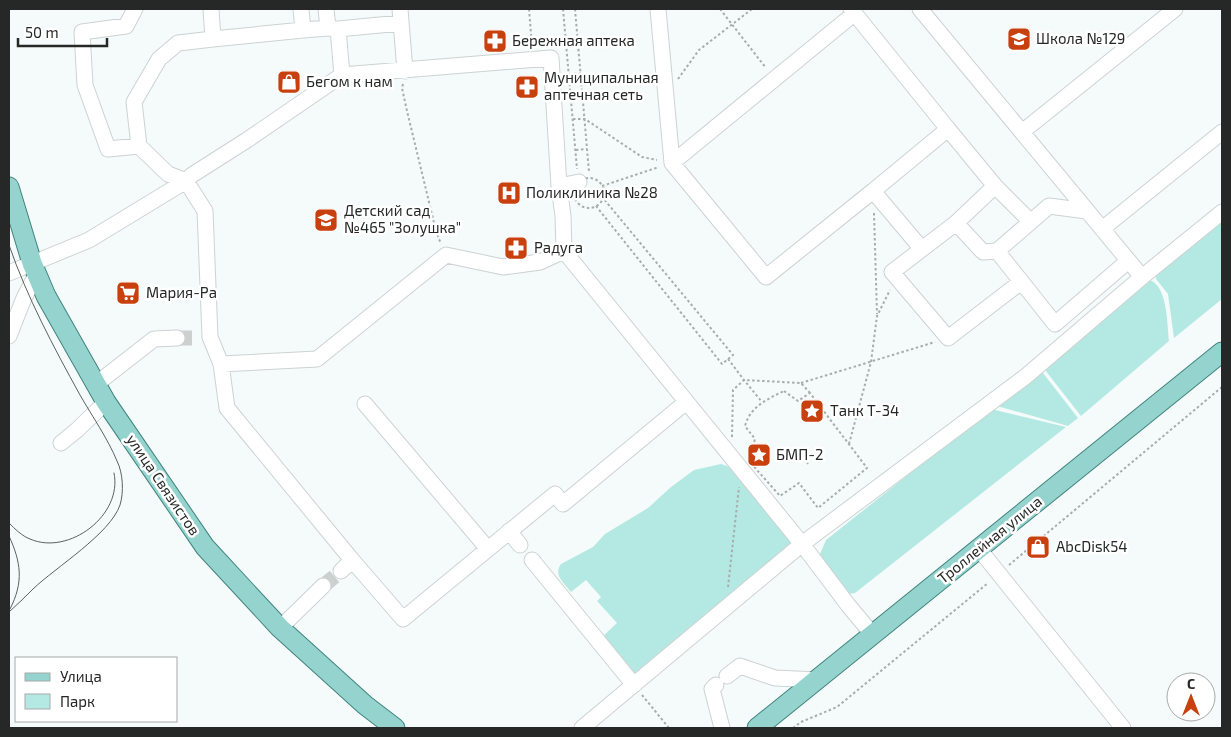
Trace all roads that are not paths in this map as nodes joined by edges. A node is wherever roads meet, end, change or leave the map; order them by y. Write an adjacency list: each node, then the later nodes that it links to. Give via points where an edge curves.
1 (135, 9): 18 (lane, via 126,26 82,32 85,85 108,149)
2 (211, 9): 12 (lane)
3 (302, 9): 11 (lane)
4 (326, 9): 10 (lane)
5 (658, 9): 19 (lane)
6 (920, 9): 16 (lane)
7 (1175, 9): 16 (lane)
8 (853, 11): 15 (lane); 19 (lane)
9 (401, 16): 10 (lane); 13 (lane)
10 (333, 28): 11 (lane); 14 (lane)
11 (303, 30): 12 (lane)
12 (213, 39): 18 (lane, via 178,43 159,59 134,102)
13 (406, 71): 14 (lane); 23 (lane, via 551,58)
14 (342, 76): 20 (lane)
15 (948, 129): 24 (lane); 25 (lane)
16 (1022, 132): 26 (lane)
17 (1222, 132): 30 (lane)
18 (139, 146): 20 (lane, via 168,174)
19 (672, 163): 25 (lane, via 766,277)
20 (186, 181): 35 (lane, via 89,240); 42 (lane, via 205,211 203,338)
21 (579, 182): 23 (lane)
22 (9, 186): 35 (main road, улица Связистов)
23 (559, 186): 32 (lane)
24 (995, 186): 28 (lane); 29 (lane)
25 (873, 191): 31 (lane)
26 (1087, 211): 28 (lane, via 1049,206); 30 (lane)
27 (1222, 212): 37 (lane)
28 (1030, 221): 33 (lane)
29 (956, 223): 31 (lane); 33 (lane, via 983,252)
30 (1102, 228): 34 (lane)
31 (921, 248): 38 (lane, via 892,272 948,338)
32 (564, 251): 42 (lane, via 540,262 503,267 446,255 317,359); 45 (lane)
33 (997, 251): 38 (lane)
34 (1128, 261): 37 (lane); 38 (lane, via 1055,324)
35 (34, 268): 36 (lane); 39 (lane); 43 (main road, улица Связистов)
36 (9, 273)
37 (1142, 277): 49 (lane, via 1026,377)
38 (1021, 282)
39 (9, 336)
40 (177, 338): 43 (lane, via 154,340)
41 (1222, 352): 52 (main road, Троллейная улица)
42 (221, 364): 51 (lane, via 227,408 346,565 403,619)
43 (95, 385): 44 (main road, улица Связистов)
44 (106, 402): 47 (lane); 55 (main road, улица Связистов, via 205,547)
45 (686, 402): 48 (lane, via 563,504 555,494); 49 (lane)
46 (365, 404): 51 (lane)
47 (61, 442)
48 (509, 531): 50 (lane); 51 (lane)
49 (802, 544): 56 (lane); 58 (lane)
50 (520, 545)
51 (488, 548)
52 (979, 548): 56 (main road, Троллейная улица); 63 (lane)
53 (532, 560): 58 (lane)
54 (323, 586): 55 (lane)
55 (280, 628): 59 (main road, улица Связистов)
56 (872, 635): 57 (main road, Троллейная улица)
57 (818, 680): 61 (lane, via 775,678 740,666 712,689); 62 (main road, Троллейная улица)
58 (634, 685): 60 (lane)
59 (395, 728)
60 (582, 728)
61 (722, 728)
62 (757, 728)
63 (1123, 728)

